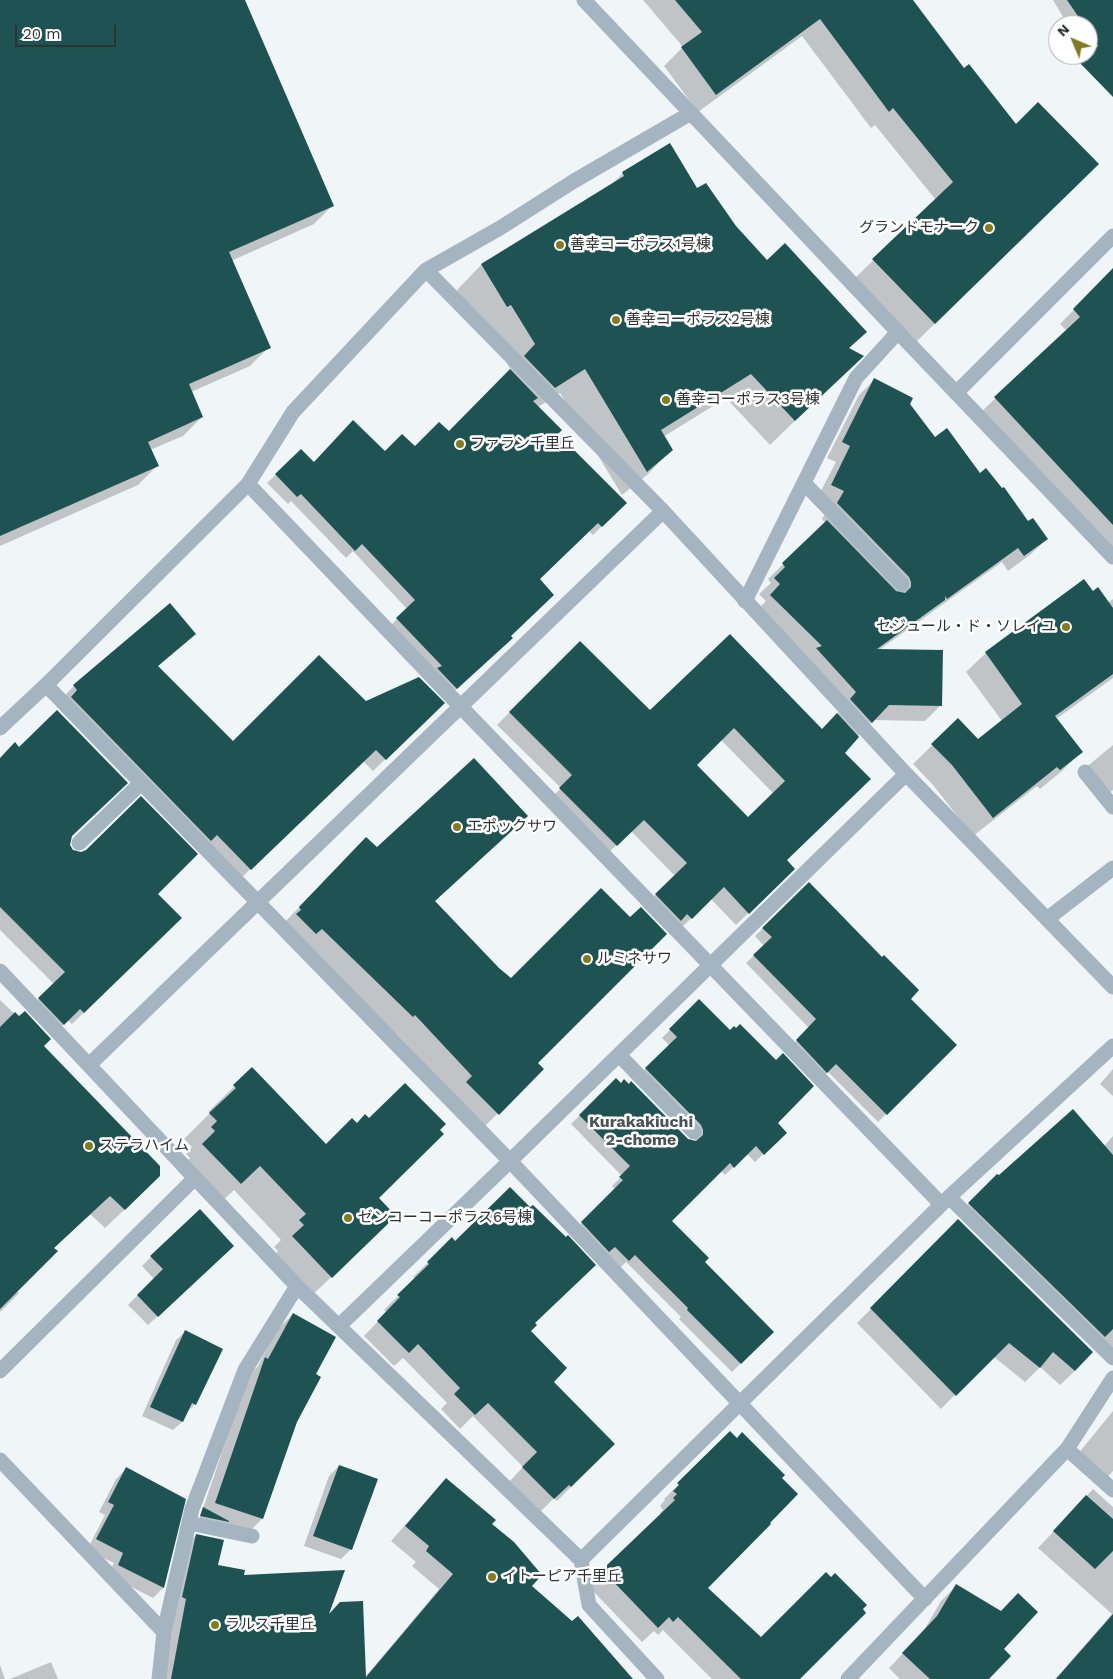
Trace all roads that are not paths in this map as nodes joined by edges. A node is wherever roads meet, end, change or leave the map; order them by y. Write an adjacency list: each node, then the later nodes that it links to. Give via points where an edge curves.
1 (584, 0): 2 (street)
2 (691, 113): 4 (street); 5 (street)
3 (1113, 236): 6 (street)
4 (426, 270): 8 (street, via 293,412); 9 (street)
5 (898, 332): 6 (street); 7 (street, via 856,378)
6 (956, 393): 10 (street)
7 (804, 483): 11 (street); 12 (street)
8 (248, 484): 13 (street); 14 (street)
9 (663, 511): 12 (street); 14 (street)
10 (1113, 557)
11 (902, 584)
12 (746, 601): 17 (street)
13 (46, 685): 15 (street); 18 (street)
14 (461, 706): 22 (street); 24 (street)
15 (0, 728)
16 (1085, 772): 19 (street)
17 (906, 774): 23 (street); 24 (street)
18 (142, 782): 20 (street); 22 (street)
19 (1113, 807)
20 (78, 843)
21 (1113, 868): 23 (street)
22 (259, 902): 29 (street); 31 (street)
23 (1047, 919): 26 (street)
24 (710, 966): 28 (street); 33 (street)
25 (0, 971): 29 (street)
26 (1113, 987)
27 (1113, 1046): 33 (street)
28 (619, 1055): 30 (street); 31 (street)
29 (89, 1065): 32 (street)
30 (694, 1132)
31 (510, 1161): 35 (street); 39 (street)
32 (195, 1178): 34 (street); 37 (street)
33 (945, 1201): 36 (street); 39 (street)
34 (298, 1286): 35 (street); 43 (street, via 245,1370)
35 (339, 1326): 45 (street)
36 (1113, 1358)
37 (0, 1371)
38 (1113, 1378): 40 (street)
39 (739, 1402): 45 (street); 46 (street)
40 (1067, 1449): 42 (street); 46 (street)
41 (0, 1460): 47 (street)
42 (1113, 1490)
43 (189, 1523): 44 (street); 47 (street)
44 (252, 1536)
45 (581, 1560): 49 (street, via 589,1605)
46 (925, 1599): 50 (street)
47 (164, 1632): 48 (street)
48 (159, 1679)
49 (657, 1679)
50 (848, 1679)

